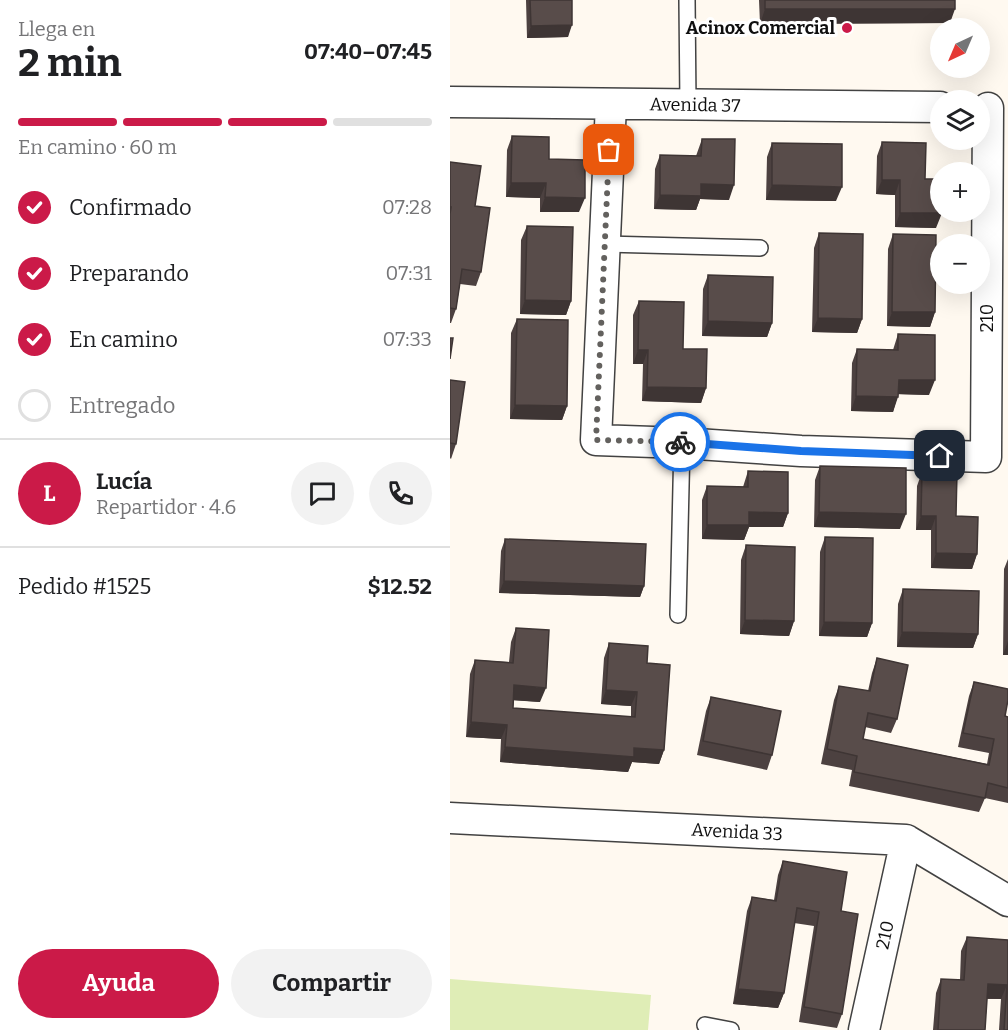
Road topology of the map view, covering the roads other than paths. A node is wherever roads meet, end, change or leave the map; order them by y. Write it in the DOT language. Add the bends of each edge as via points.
graph roads {
  1 [pos="687,0"];
  2 [pos="450,102"];
  3 [pos="611,104"];
  4 [pos="688,104"];
  5 [pos="930,107"];
  6 [pos="992,108"];
  7 [pos="605,244"];
  8 [pos="760,248"];
  9 [pos="682,442"];
  10 [pos="678,615"];
  11 [pos="450,818"];
  12 [pos="906,840"];
  13 [pos="1008,901"];
  14 [pos="705,1025"];
  15 [pos="731,1030"];
  16 [pos="864,1030"];
  1 -- 4 [label="lane"];
  2 -- 3 [label="street, Avenida 37"];
  3 -- 4 [label="street, Avenida 37"];
  3 -- 7 [label="street"];
  4 -- 5 [label="street, Avenida 37"];
  6 -- 9 [label="street, 210" via="986,457 801,451"];
  7 -- 8 [label="lane"];
  7 -- 9 [label="street" via="596,440"];
  9 -- 10 [label="lane"];
  11 -- 12 [label="street, Avenida 33"];
  12 -- 13 [label="street, Avenida 33"];
  12 -- 16 [label="street, 210"];
  14 -- 15 [label="lane"];
}
